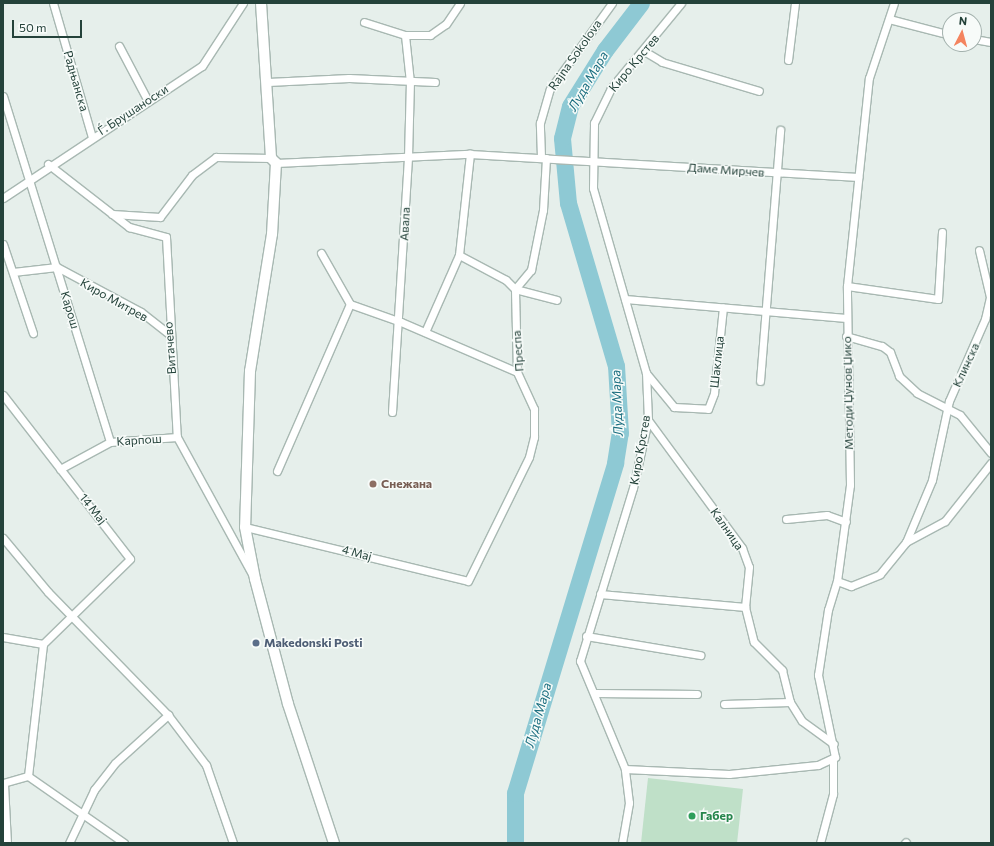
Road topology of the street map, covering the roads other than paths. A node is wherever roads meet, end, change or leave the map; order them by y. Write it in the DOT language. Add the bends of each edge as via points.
graph roads {
  1 [pos="53,3"];
  2 [pos="243,3"];
  3 [pos="261,3"];
  4 [pos="460,3"];
  5 [pos="612,3"];
  6 [pos="681,3"];
  7 [pos="795,3"];
  8 [pos="894,3"];
  9 [pos="889,19"];
  10 [pos="364,22"];
  11 [pos="942,33"];
  12 [pos="405,35"];
  13 [pos="119,46"];
  14 [pos="644,51"];
  15 [pos="788,60"];
  16 [pos="268,82"];
  17 [pos="410,82"];
  18 [pos="435,82"];
  19 [pos="759,91"];
  20 [pos="3,96"];
  21 [pos="148,101"];
  22 [pos="780,130"];
  23 [pos="92,137"];
  24 [pos="470,154"];
  25 [pos="408,157"];
  26 [pos="543,158"];
  27 [pos="273,160"];
  28 [pos="595,161"];
  29 [pos="48,164"];
  30 [pos="776,174"];
  31 [pos="858,177"];
  32 [pos="28,179"];
  33 [pos="3,198"];
  34 [pos="112,214"];
  35 [pos="942,232"];
  36 [pos="3,244"];
  37 [pos="979,250"];
  38 [pos="321,253"];
  39 [pos="459,255"];
  40 [pos="57,267"];
  41 [pos="13,272"];
  42 [pos="847,286"];
  43 [pos="515,289"];
  44 [pos="625,299"];
  45 [pos="557,300"];
  46 [pos="350,304"];
  47 [pos="723,307"];
  48 [pos="764,311"];
  49 [pos="846,318"];
  50 [pos="400,322"];
  51 [pos="425,332"];
  52 [pos="33,333"];
  53 [pos="169,334"];
  54 [pos="846,336"];
  55 [pos="517,372"];
  56 [pos="646,372"];
  57 [pos="760,381"];
  58 [pos="3,395"];
  59 [pos="947,408"];
  60 [pos="392,412"];
  61 [pos="648,420"];
  62 [pos="177,437"];
  63 [pos="110,442"];
  64 [pos="991,453"];
  65 [pos="991,462"];
  66 [pos="60,469"];
  67 [pos="277,471"];
  68 [pos="786,519"];
  69 [pos="846,522"];
  70 [pos="245,527"];
  71 [pos="3,538"];
  72 [pos="906,542"];
  73 [pos="254,579"];
  74 [pos="468,581"];
  75 [pos="837,581"];
  76 [pos="600,594"];
  77 [pos="745,607"];
  78 [pos="73,617"];
  79 [pos="586,636"];
  80 [pos="3,637"];
  81 [pos="43,644"];
  82 [pos="700,655"];
  83 [pos="595,693"];
  84 [pos="697,694"];
  85 [pos="790,702"];
  86 [pos="724,704"];
  87 [pos="168,715"];
  88 [pos="834,744"];
  89 [pos="834,761"];
  90 [pos="625,769"];
  91 [pos="28,776"];
  92 [pos="3,784"];
  93 [pos="81,814"];
  94 [pos="7,843"];
  95 [pos="69,843"];
  96 [pos="124,843"];
  97 [pos="233,843"];
  98 [pos="334,843"];
  99 [pos="622,843"];
  100 [pos="820,843"];
  1 -- 23 [label="street, Радњанска"];
  2 -- 21 [label="street, Ѓ. Брушаноски" via="202,66"];
  3 -- 16 [label="main road"];
  4 -- 12 [label="street" via="446,24 430,35"];
  5 -- 26 [label="street, Rajna Sokolova" via="550,89 540,123"];
  6 -- 14 [label="street, Киро Крстев"];
  7 -- 15 [label="street"];
  8 -- 9 [label="street, Методи Џунов Џико"];
  9 -- 11 [label="street"];
  9 -- 31 [label="street, Методи Џунов Џико" via="869,78"];
  10 -- 12 [label="street"];
  12 -- 17 [label="street, Авала"];
  13 -- 21 [label="street"];
  14 -- 19 [label="street" via="662,62"];
  14 -- 28 [label="street, Киро Крстев" via="610,88 594,123"];
  16 -- 17 [label="street" via="349,78"];
  16 -- 27 [label="main road"];
  17 -- 18 [label="street"];
  17 -- 25 [label="street, Авала"];
  20 -- 32 [label="street, Карош"];
  21 -- 23 [label="street, Ѓ. Брушаноски"];
  22 -- 30 [label="street"];
  23 -- 29 [label="street, Ѓ. Брушаноски"];
  24 -- 25 [label="street, Даме Мирчев"];
  24 -- 26 [label="street, Даме Мирчев"];
  24 -- 39 [label="street"];
  25 -- 27 [label="street, Даме Мирчев"];
  25 -- 50 [label="street, Авала"];
  26 -- 28 [label="street, Даме Мирчев"];
  26 -- 43 [label="street" via="543,210 531,270"];
  27 -- 34 [label="street, Даме Мирчев" via="216,157 192,175 160,217"];
  27 -- 70 [label="main road" via="272,234 250,371"];
  28 -- 30 [label="street, Даме Мирчев"];
  28 -- 44 [label="street, Киро Крстев" via="593,188"];
  29 -- 32 [label="street, Ѓ. Брушаноски"];
  29 -- 34 [label="street, Витачево"];
  30 -- 31 [label="street, Даме Мирчев"];
  30 -- 48 [label="street"];
  31 -- 42 [label="street, Методи Џунов Џико"];
  32 -- 33 [label="street, Ѓ. Брушаноски"];
  32 -- 40 [label="street, Карош"];
  34 -- 53 [label="street, Витачево" via="128,227 166,236"];
  35 -- 42 [label="street" via="938,299"];
  36 -- 41 [label="street"];
  37 -- 59 [label="street, Клинска" via="990,297 975,346"];
  38 -- 46 [label="street"];
  39 -- 43 [label="street" via="506,280"];
  39 -- 51 [label="street"];
  40 -- 41 [label="street"];
  40 -- 53 [label="street, Киро Митрев" via="141,312"];
  40 -- 63 [label="street, Карош"];
  41 -- 52 [label="street"];
  42 -- 49 [label="street, Методи Џунов Џико"];
  43 -- 45 [label="street"];
  43 -- 55 [label="street, Преспа"];
  44 -- 47 [label="street"];
  44 -- 56 [label="street, Киро Крстев"];
  46 -- 50 [label="street"];
  46 -- 67 [label="street"];
  47 -- 48 [label="street"];
  47 -- 56 [label="street, Шаклица" via="714,393 708,409 674,407"];
  48 -- 49 [label="street"];
  48 -- 57 [label="street"];
  49 -- 54 [label="street, Методи Џунов Џико"];
  50 -- 51 [label="street"];
  50 -- 60 [label="street, Авала"];
  51 -- 55 [label="street"];
  53 -- 62 [label="street, Витачево"];
  54 -- 59 [label="street" via="882,346 890,352 899,376 917,393"];
  54 -- 69 [label="street, Методи Џунов Џико" via="850,485"];
  55 -- 74 [label="street, Преспа" via="534,409 529,457"];
  56 -- 61 [label="street, Киро Крстев"];
  58 -- 66 [label="street, 14 Мај"];
  59 -- 64 [label="street" via="972,427"];
  59 -- 72 [label="street, Клинска" via="932,480"];
  61 -- 76 [label="street, Киро Крстев" via="633,488"];
  61 -- 77 [label="street, Калница" via="742,548 749,567"];
  62 -- 63 [label="street, Карпош"];
  62 -- 73 [label="street, Витачево"];
  63 -- 66 [label="street, Карпош"];
  65 -- 72 [label="street" via="945,522"];
  66 -- 78 [label="street, 14 Мај" via="130,559"];
  68 -- 69 [label="street" via="827,515"];
  69 -- 75 [label="street, Методи Џунов Џико"];
  70 -- 73 [label="main road"];
  70 -- 74 [label="street, 4 Мај"];
  71 -- 78 [label="street"];
  72 -- 75 [label="street" via="880,574 865,583 851,586"];
  73 -- 98 [label="main road" via="288,704"];
  75 -- 88 [label="street, Методи Џунов Џико" via="828,610 818,675"];
  76 -- 77 [label="street"];
  76 -- 79 [label="street, Киро Крстев"];
  77 -- 85 [label="street, Калница" via="754,642 782,670"];
  78 -- 81 [label="street"];
  78 -- 87 [label="street"];
  79 -- 82 [label="street"];
  79 -- 83 [label="street, Киро Крстев" via="580,661"];
  80 -- 81 [label="street"];
  81 -- 91 [label="street"];
  83 -- 84 [label="street"];
  83 -- 90 [label="street, Киро Крстев"];
  85 -- 86 [label="street"];
  85 -- 88 [label="street, Калница" via="802,721"];
  87 -- 93 [label="street" via="115,763 94,790"];
  87 -- 97 [label="street" via="206,765"];
  88 -- 89 [label="street, Методи Џунов Џико"];
  89 -- 90 [label="street" via="729,774"];
  89 -- 100 [label="street, Методи Џунов Џико" via="833,794"];
  90 -- 99 [label="street, Киро Крстев" via="629,803"];
  91 -- 92 [label="street"];
  91 -- 93 [label="street"];
  92 -- 94 [label="street"];
  93 -- 95 [label="street"];
  93 -- 96 [label="street"];
}
